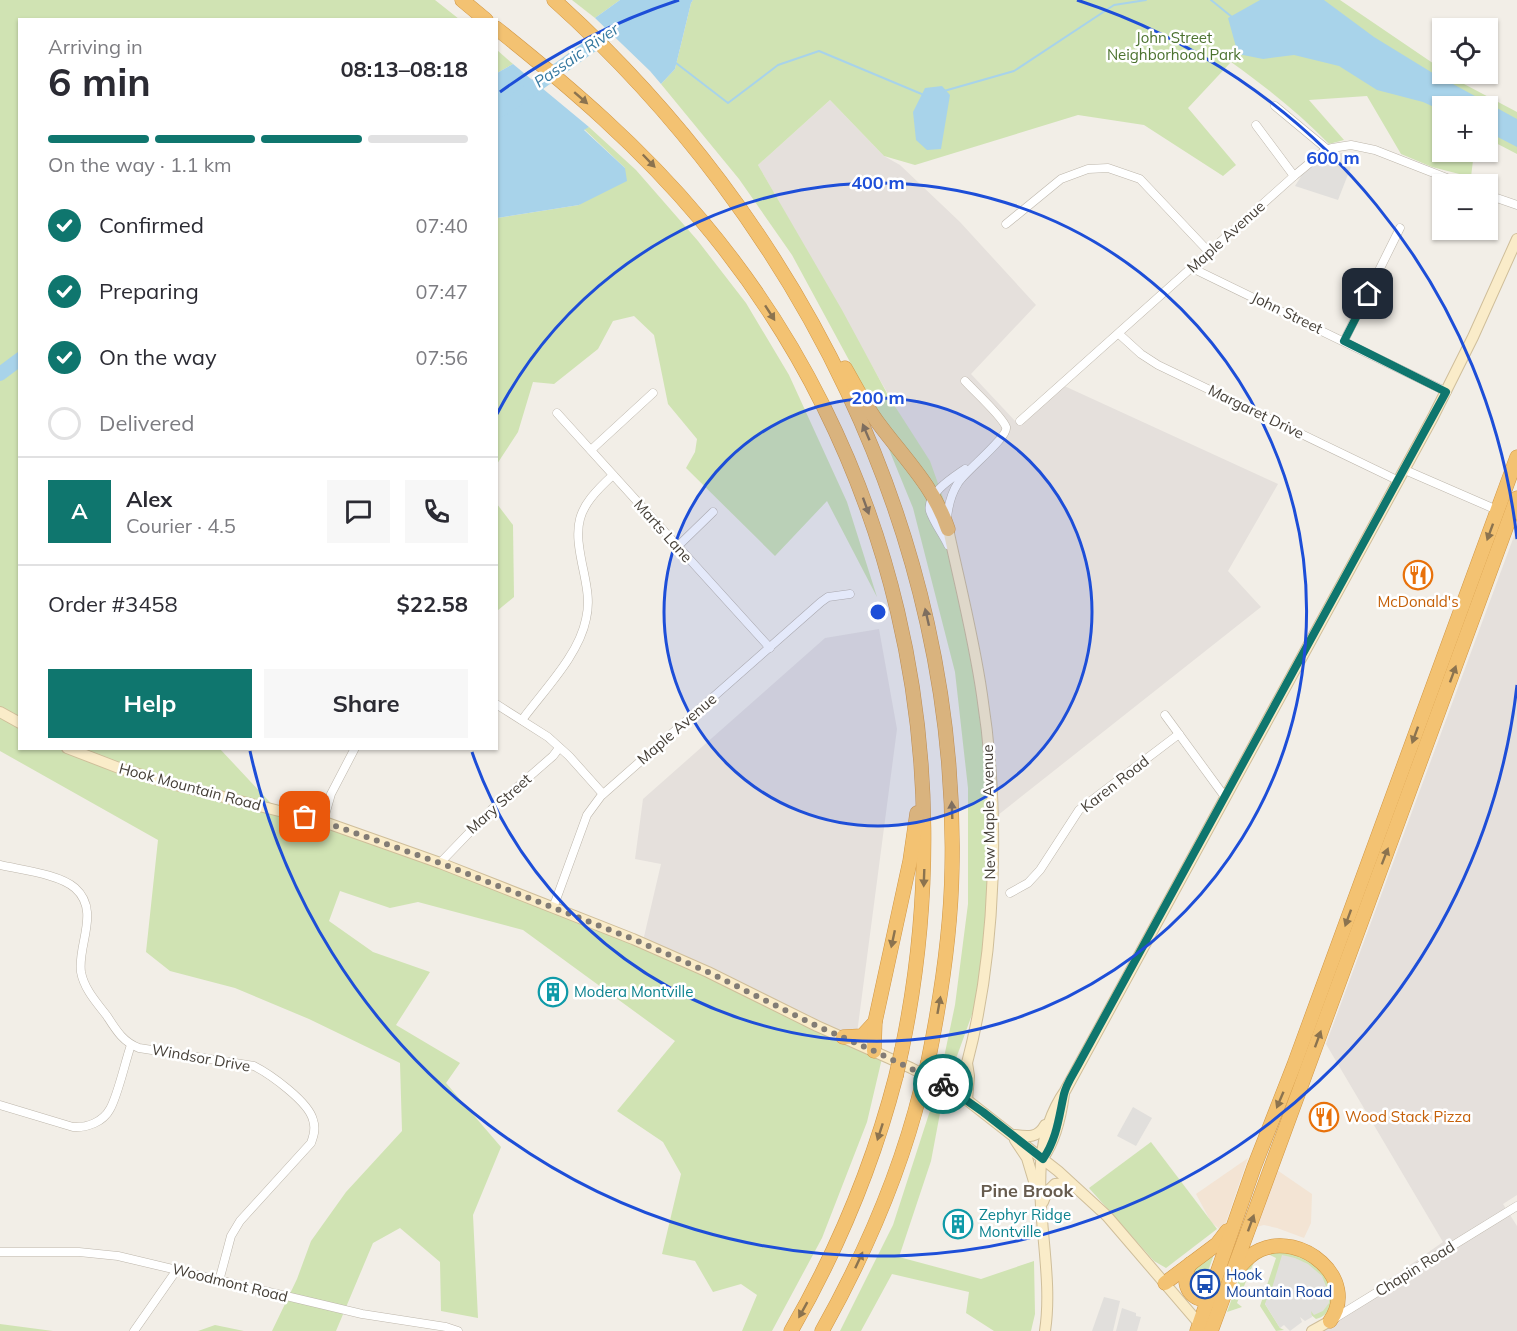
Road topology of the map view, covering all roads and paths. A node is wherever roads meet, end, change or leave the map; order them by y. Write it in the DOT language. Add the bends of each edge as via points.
graph roads {
  1 [pos="462,0"];
  2 [pos="554,0"];
  3 [pos="484,18"];
  4 [pos="498,30"];
  5 [pos="1275,106"];
  6 [pos="1256,125"];
  7 [pos="1328,150"];
  8 [pos="1436,174"];
  9 [pos="1294,176"];
  10 [pos="1498,198"];
  11 [pos="1517,205"];
  12 [pos="1006,224"];
  13 [pos="1400,228"];
  14 [pos="1517,239"];
  15 [pos="1209,252"];
  16 [pos="1192,268"];
  17 [pos="780,269"];
  18 [pos="1119,334"];
  19 [pos="1344,341"];
  20 [pos="965,381"];
  21 [pos="1446,392"];
  22 [pos="653,393"];
  23 [pos="557,413"];
  24 [pos="1020,421"];
  25 [pos="591,450"];
  26 [pos="1517,457"];
  27 [pos="976,462"];
  28 [pos="1405,470"];
  29 [pos="613,475"];
  30 [pos="1399,481"];
  31 [pos="933,495"];
  32 [pos="1517,498"];
  33 [pos="1497,510"];
  34 [pos="713,512"];
  35 [pos="948,529"];
  36 [pos="678,546"];
  37 [pos="955,563"];
  38 [pos="850,594"];
  39 [pos="770,648"];
  40 [pos="498,705"];
  41 [pos="0,712"];
  42 [pos="1165,715"];
  43 [pos="522,720"];
  44 [pos="18,722"];
  45 [pos="1179,734"];
  46 [pos="920,736"];
  47 [pos="560,748"];
  48 [pos="72,750"];
  49 [pos="354,750"];
  50 [pos="603,794"];
  51 [pos="1226,797"];
  52 [pos="323,822"];
  53 [pos="440,863"];
  54 [pos="0,866"];
  55 [pos="1010,893"];
  56 [pos="554,908"];
  57 [pos="874,1022"];
  58 [pos="843,1037"];
  59 [pos="130,1045"];
  60 [pos="874,1051"];
  61 [pos="967,1063"];
  62 [pos="950,1088"];
  63 [pos="1065,1092"];
  64 [pos="967,1100"];
  65 [pos="0,1105"];
  66 [pos="1052,1112"];
  67 [pos="1012,1135"];
  68 [pos="1043,1159"];
  69 [pos="1070,1183"];
  70 [pos="1041,1208"];
  71 [pos="1516,1209"];
  72 [pos="1237,1214"];
  73 [pos="0,1252"];
  74 [pos="1190,1264"];
  75 [pos="176,1270"];
  76 [pos="1231,1277"];
  77 [pos="219,1281"];
  78 [pos="1165,1283"];
  79 [pos="1223,1299"];
  80 [pos="1207,1301"];
  81 [pos="1330,1321"];
  82 [pos="1203,1329"];
  83 [pos="134,1331"];
  84 [pos="458,1331"];
  85 [pos="791,1331"];
  86 [pos="822,1331"];
  87 [pos="1044,1331"];
  88 [pos="1312,1331"];
  1 -- 3 [label="highway"];
  2 -- 17 [label="highway" via="649,95 722,183"];
  4 -- 46 [label="highway, one-way" via="607,121 680,195 737,265 782,332 821,403 861,493 889,578 908,657"];
  5 -- 7 [label="street"];
  6 -- 9 [label="street"];
  7 -- 8 [label="street, Maple Avenue" via="1366,147"];
  7 -- 9 [label="street, Maple Avenue"];
  9 -- 15 [label="street, Maple Avenue"];
  10 -- 11 [label="street"];
  12 -- 15 [label="street" via="1070,174 1088,168 1108,168 1140,179"];
  13 -- 19 [label="street"];
  14 -- 21 [label="street"];
  15 -- 16 [label="street, Maple Avenue"];
  16 -- 18 [label="street, Maple Avenue"];
  16 -- 19 [label="street, John Street"];
  17 -- 31 [label="highway" via="873,416"];
  86 -- 17 [label="highway, one-way, bridge" via="881,1209 901,1158 928,1062 946,952 952,862 949,760 934,651 915,570 880,466 847,390"];
  18 -- 24 [label="street, Maple Avenue"];
  18 -- 30 [label="street, Margaret Drive" via="1158,365"];
  19 -- 21 [label="street, John Street"];
  20 -- 27 [label="street" via="1006,428 1004,436"];
  21 -- 28 [label="street"];
  22 -- 25 [label="street"];
  23 -- 25 [label="street, Marts Lane"];
  25 -- 29 [label="street, Marts Lane"];
  26 -- 33 [label="highway"];
  27 -- 31 [label="street"];
  27 -- 35 [label="street" via="953,492"];
  28 -- 30 [label="street"];
  28 -- 33 [label="street"];
  29 -- 36 [label="street, Marts Lane"];
  29 -- 43 [label="street" via="596,491 578,520 577,540 588,602 583,631"];
  30 -- 51 [label="street"];
  31 -- 35 [label="highway"];
  31 -- 37 [label="street, New Maple Avenue" via="931,514"];
  76 -- 32 [label="highway, one-way"];
  33 -- 72 [label="highway, one-way"];
  34 -- 36 [label="street"];
  35 -- 37 [label="street, New Maple Avenue"];
  36 -- 39 [label="street, Marts Lane"];
  37 -- 61 [label="street, New Maple Avenue" via="982,695 991,773 991,900 986,964"];
  38 -- 39 [label="street, Maple Avenue" via="828,597"];
  39 -- 50 [label="street, Maple Avenue"];
  40 -- 43 [label="street"];
  41 -- 44 [label="street"];
  42 -- 45 [label="street"];
  43 -- 47 [label="street"];
  45 -- 51 [label="street"];
  45 -- 55 [label="street, Karen Road" via="1079,810 1040,870 1028,883"];
  46 -- 57 [label="highway, one-way" via="913,844"];
  46 -- 85 [label="highway, one-way, bridge" via="925,816 923,896 917,965 902,1049 875,1149 856,1199"];
  47 -- 50 [label="street"];
  47 -- 53 [label="street, Mary Street"];
  48 -- 52 [label="street, Hook Mountain Road" via="168,783"];
  49 -- 52 [label="street"];
  50 -- 56 [label="street, Maple Avenue" via="587,815"];
  51 -- 63 [label="street"];
  52 -- 53 [label="street, Hook Mountain Road"];
  53 -- 56 [label="street, Hook Mountain Road"];
  54 -- 59 [label="street, Windsor Drive" via="64,882 80,893 87,913 81,962 84,982"];
  56 -- 58 [label="street, Hook Mountain Road" via="708,972"];
  57 -- 58 [label="highway" via="862,1036"];
  57 -- 60 [label="highway"];
  58 -- 60 [label="street, Hook Mountain Road"];
  59 -- 65 [label="street" via="110,1109 96,1122 73,1127"];
  59 -- 77 [label="street, Windsor Drive" via="254,1066 291,1092 314,1120 311,1143 231,1236"];
  60 -- 62 [label="street, Hook Mountain Road"];
  61 -- 62 [label="street, New Maple Avenue"];
  61 -- 64 [label="street, New Maple Avenue"];
  62 -- 64 [label="street, Hook Mountain Road"];
  63 -- 66 [label="street"];
  63 -- 68 [label="street" via="1051,1148"];
  64 -- 67 [label="street, Hook Mountain Road"];
  66 -- 67 [label="street" via="1044,1129 1036,1135"];
  66 -- 68 [label="street" via="1042,1143"];
  67 -- 68 [label="street, Hook Mountain Road"];
  67 -- 70 [label="street" via="1027,1158"];
  68 -- 69 [label="street, Hook Mountain Road"];
  68 -- 70 [label="street"];
  69 -- 70 [label="street" via="1050,1187"];
  69 -- 78 [label="street, Hook Mountain Road" via="1107,1216"];
  70 -- 87 [label="street" via="1048,1295"];
  71 -- 81 [label="street, Chapin Road"];
  72 -- 74 [label="highway" via="1217,1244"];
  72 -- 80 [label="highway"];
  73 -- 75 [label="street, Woodmont Road" via="104,1254"];
  74 -- 78 [label="highway"];
  74 -- 80 [label="highway" via="1186,1288"];
  75 -- 77 [label="street, Woodmont Road"];
  75 -- 83 [label="street"];
  76 -- 79 [label="highway"];
  76 -- 81 [label="highway" via="1263,1248 1287,1246 1306,1252 1335,1278 1338,1302"];
  77 -- 84 [label="street, Woodmont Road" via="362,1314"];
  78 -- 82 [label="street, Hook Mountain Road"];
  79 -- 80 [label="highway"];
  79 -- 82 [label="highway"];
  80 -- 82 [label="highway"];
  81 -- 88 [label="street, Chapin Road"];
}
